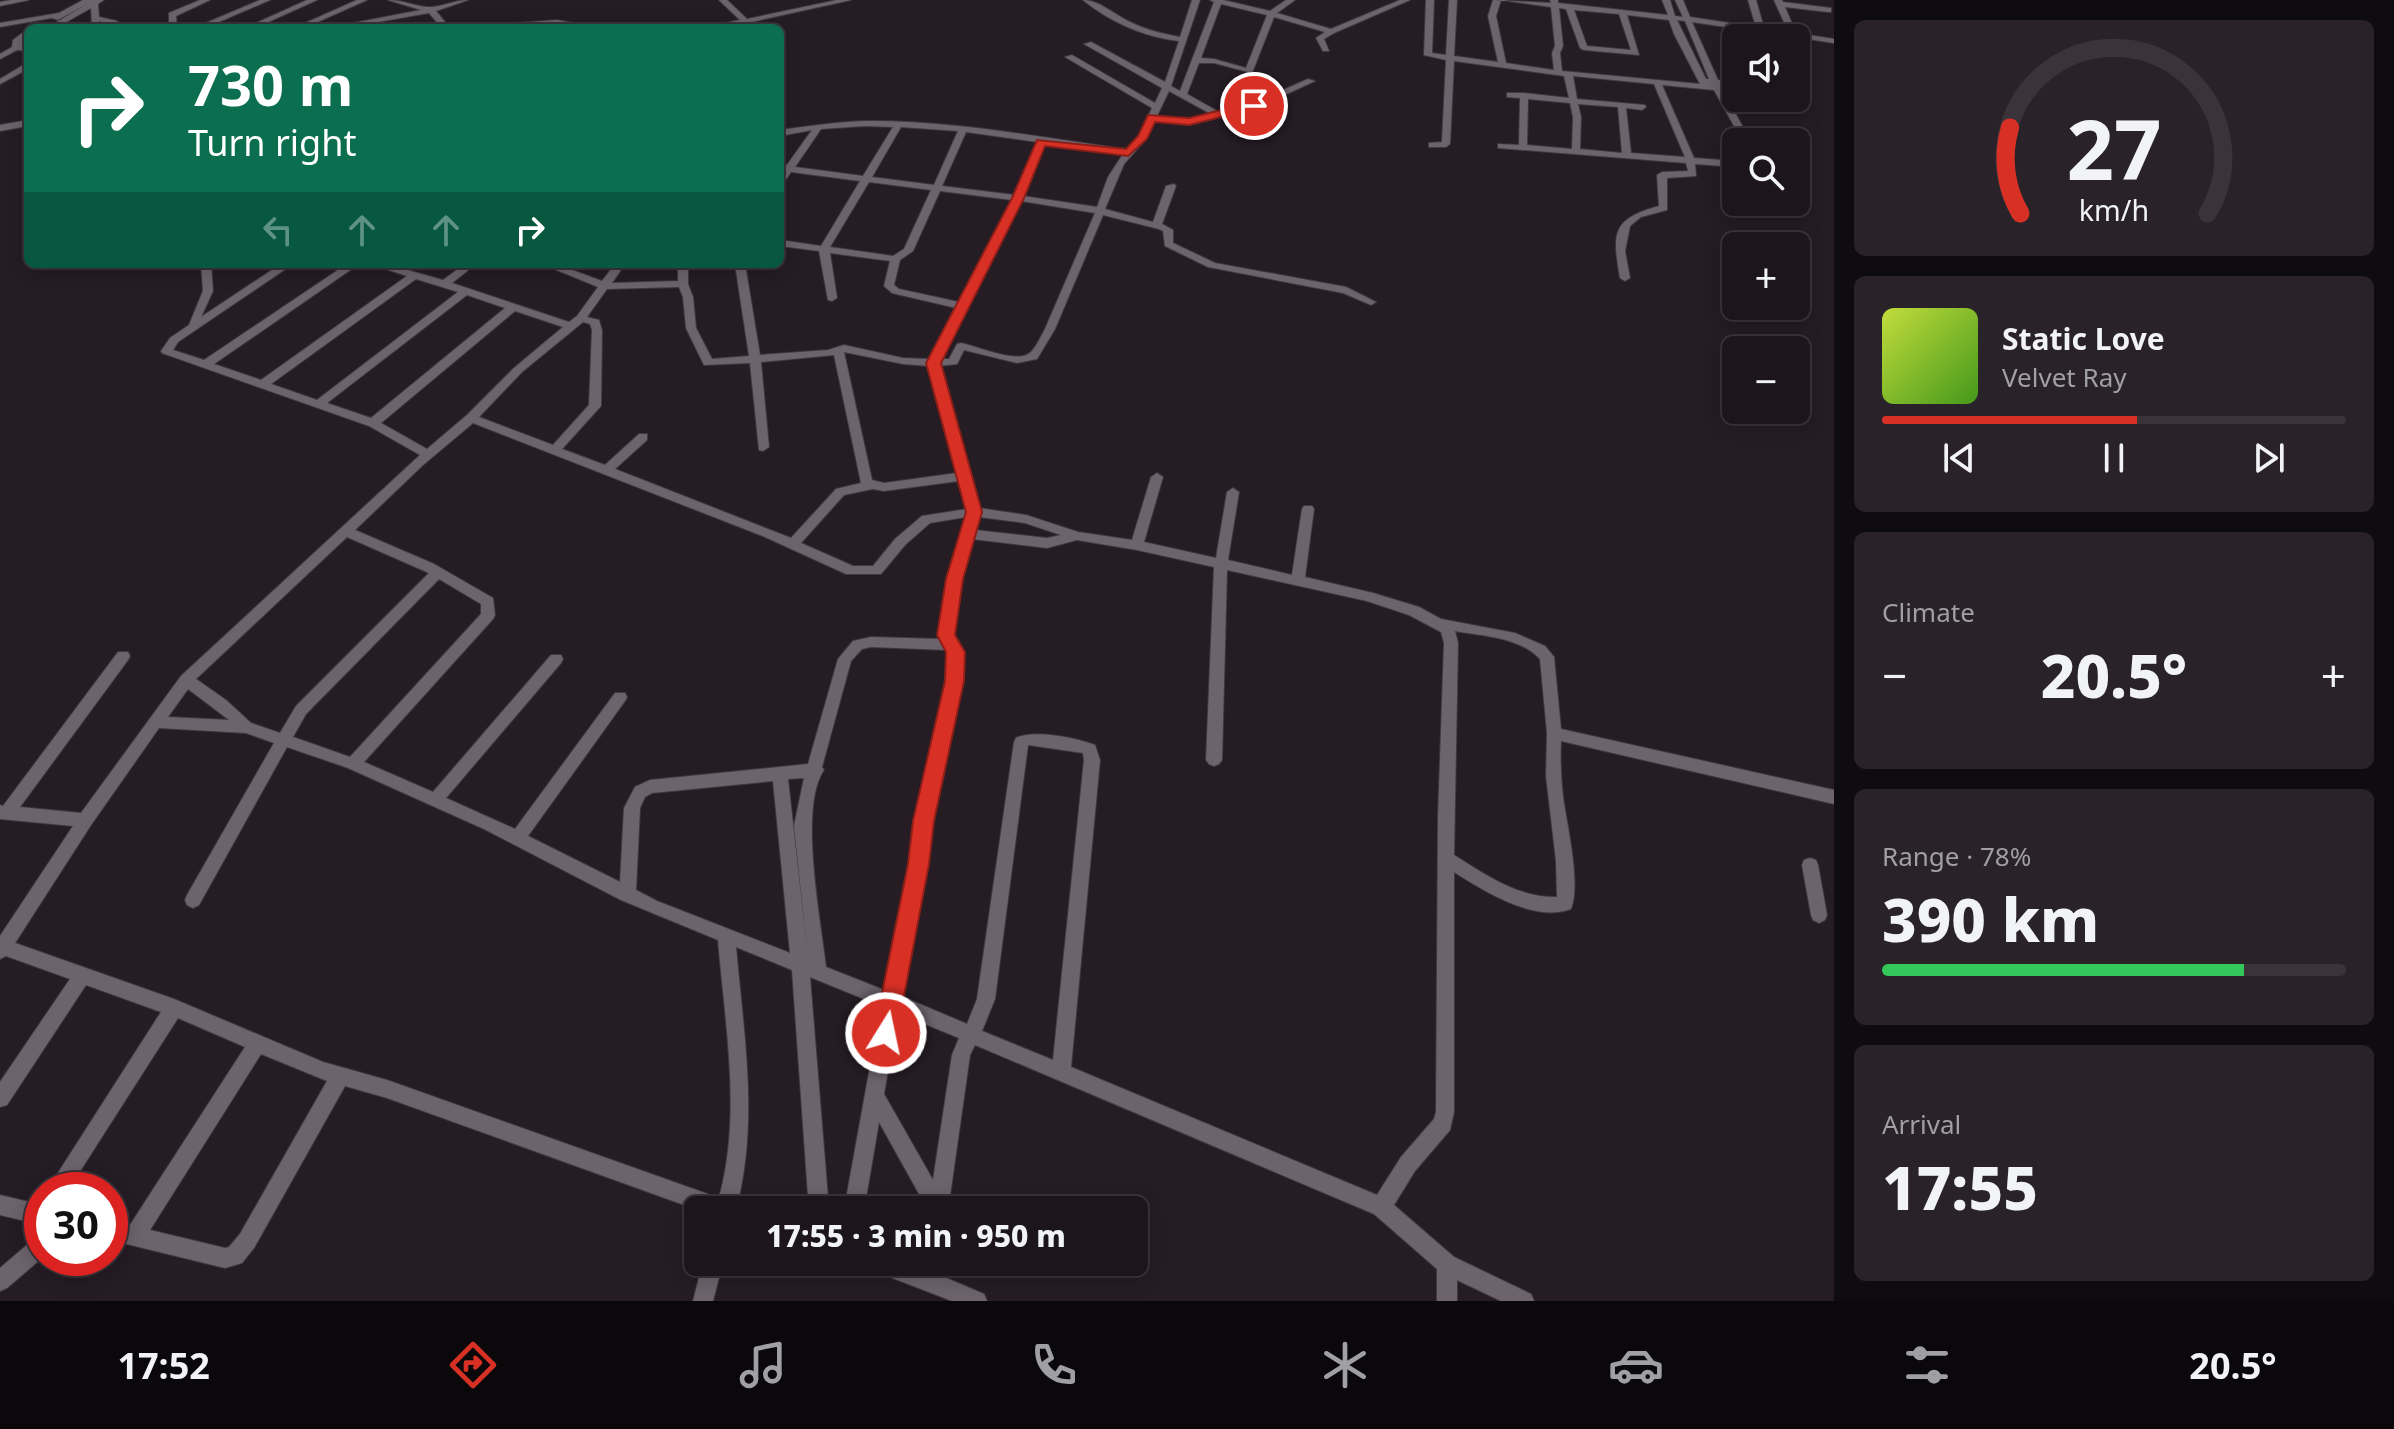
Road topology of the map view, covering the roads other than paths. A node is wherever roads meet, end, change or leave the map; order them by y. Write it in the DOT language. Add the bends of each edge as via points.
graph roads {
  1 [pos="6,0"];
  2 [pos="25,0"];
  3 [pos="206,0"];
  4 [pos="266,0"];
  5 [pos="313,0"];
  6 [pos="363,0"];
  7 [pos="392,0"];
  8 [pos="464,0"];
  9 [pos="723,0"];
  10 [pos="847,0"];
  11 [pos="1087,0"];
  12 [pos="1196,0"];
  13 [pos="1217,0"];
  14 [pos="1291,0"];
  15 [pos="1406,0"];
  16 [pos="1430,0"];
  17 [pos="1453,0"];
  18 [pos="1497,0"];
  19 [pos="1507,0"];
  20 [pos="1601,0"];
  21 [pos="1666,0"];
  22 [pos="1679,0"];
  23 [pos="1752,0"];
  24 [pos="1824,0"];
  25 [pos="94,1"];
  26 [pos="0,2"];
  27 [pos="1554,2"];
  28 [pos="1779,2"];
  29 [pos="1569,6"];
  30 [pos="431,10"];
  31 [pos="1605,10"];
  32 [pos="1828,10"];
  33 [pos="1622,12"];
  34 [pos="64,14"];
  35 [pos="1271,14"];
  36 [pos="1672,17"];
  37 [pos="95,18"];
  38 [pos="1687,19"];
  39 [pos="745,21"];
  40 [pos="1834,22"];
  41 [pos="45,24"];
  42 [pos="57,24"];
  43 [pos="96,24"];
  44 [pos="115,24"];
  45 [pos="173,24"];
  46 [pos="208,24"];
  47 [pos="258,24"];
  48 [pos="307,24"];
  49 [pos="353,24"];
  50 [pos="443,24"];
  51 [pos="531,24"];
  52 [pos="570,24"];
  53 [pos="732,24"];
  54 [pos="1724,24"];
  55 [pos="1759,24"];
  56 [pos="1788,24"];
  57 [pos="0,25"];
  58 [pos="1331,31"];
  59 [pos="24,36"];
  60 [pos="1810,37"];
  61 [pos="1181,39"];
  62 [pos="1834,41"];
  63 [pos="24,43"];
  64 [pos="1088,44"];
  65 [pos="1559,46"];
  66 [pos="16,48"];
  67 [pos="1584,48"];
  68 [pos="24,49"];
  69 [pos="1326,49"];
  70 [pos="0,57"];
  71 [pos="1069,57"];
  72 [pos="1452,58"];
  73 [pos="1196,60"];
  74 [pos="1502,63"];
  75 [pos="24,68"];
  76 [pos="1561,71"];
  77 [pos="1311,81"];
  78 [pos="0,82"];
  79 [pos="1657,83"];
  80 [pos="1705,84"];
  81 [pos="1716,85"];
  82 [pos="1722,85"];
  83 [pos="1165,87"];
  84 [pos="1510,95"];
  85 [pos="1524,95"];
  86 [pos="1182,96"];
  87 [pos="1574,101"];
  88 [pos="1622,105"];
  89 [pos="1254,106"];
  90 [pos="1642,107"];
  91 [pos="1154,112"];
  92 [pos="1215,113"];
  93 [pos="24,114"];
  94 [pos="1277,117"];
  95 [pos="0,118"];
  96 [pos="24,124"];
  97 [pos="898,125"];
  98 [pos="819,126"];
  99 [pos="0,128"];
  100 [pos="1739,128"];
  101 [pos="784,132"];
  102 [pos="962,132"];
  103 [pos="1041,142"];
  104 [pos="1432,145"];
  105 [pos="1501,146"];
  106 [pos="1523,147"];
  107 [pos="1576,151"];
  108 [pos="1128,152"];
  109 [pos="1627,154"];
  110 [pos="1690,159"];
  111 [pos="1722,162"];
  112 [pos="788,169"];
  113 [pos="784,176"];
  114 [pos="864,179"];
  115 [pos="1171,186"];
  116 [pos="936,188"];
  117 [pos="1018,198"];
  118 [pos="1101,211"];
  119 [pos="1157,225"];
  120 [pos="784,244"];
  121 [pos="824,249"];
  122 [pos="895,259"];
  123 [pos="206,268"];
  124 [pos="282,268"];
  125 [pos="348,268"];
  126 [pos="390,268"];
  127 [pos="466,268"];
  128 [pos="558,268"];
  129 [pos="617,268"];
  130 [pos="683,268"];
  131 [pos="741,268"];
  132 [pos="415,275"];
  133 [pos="1625,278"];
  134 [pos="445,284"];
  135 [pos="683,284"];
  136 [pos="605,286"];
  137 [pos="466,291"];
  138 [pos="832,298"];
  139 [pos="1371,302"];
  140 [pos="962,306"];
  141 [pos="513,307"];
  142 [pos="581,318"];
  143 [pos="569,326"];
  144 [pos="191,329"];
  145 [pos="838,351"];
  146 [pos="755,360"];
  147 [pos="933,363"];
  148 [pos="206,364"];
  149 [pos="263,384"];
  150 [pos="319,404"];
  151 [pos="471,418"];
  152 [pos="373,423"];
  153 [pos="643,437"];
  154 [pos="763,447"];
  155 [pos="555,450"];
  156 [pos="427,454"];
  157 [pos="607,470"];
  158 [pos="963,476"];
  159 [pos="1157,477"];
  160 [pos="871,485"];
  161 [pos="1233,492"];
  162 [pos="1308,509"];
  163 [pos="974,512"];
  164 [pos="346,531"];
  165 [pos="968,534"];
  166 [pos="1077,536"];
  167 [pos="793,544"];
  168 [pos="1137,545"];
  169 [pos="1221,564"];
  170 [pos="438,572"];
  171 [pos="1298,582"];
  172 [pos="1443,624"];
  173 [pos="952,645"];
  174 [pos="123,656"];
  175 [pos="556,659"];
  176 [pos="186,680"];
  177 [pos="620,697"];
  178 [pos="154,722"];
  179 [pos="246,727"];
  180 [pos="1554,733"];
  181 [pos="286,739"];
  182 [pos="1214,760"];
  183 [pos="353,764"];
  184 [pos="816,770"];
  185 [pos="780,774"];
  186 [pos="1834,797"];
  187 [pos="435,800"];
  188 [pos="4,812"];
  189 [pos="85,820"];
  190 [pos="517,838"];
  191 [pos="1447,859"];
  192 [pos="1810,865"];
  193 [pos="627,895"];
  194 [pos="193,900"];
  195 [pos="1823,909"];
  196 [pos="726,936"];
  197 [pos="1,948"];
  198 [pos="800,965"];
  199 [pos="818,972"];
  200 [pos="83,975"];
  201 [pos="891,1001"];
  202 [pos="174,1008"];
  203 [pos="968,1032"];
  204 [pos="258,1043"];
  205 [pos="1061,1071"];
  206 [pos="340,1077"];
  207 [pos="874,1095"];
  208 [pos="0,1098"];
  209 [pos="69,1172"];
  210 [pos="686,1196"];
  211 [pos="730,1196"];
  212 [pos="818,1196"];
  213 [pos="856,1196"];
  214 [pos="931,1196"];
  215 [pos="940,1196"];
  216 [pos="0,1205"];
  217 [pos="1381,1207"];
  218 [pos="24,1210"];
  219 [pos="128,1234"];
  220 [pos="135,1235"];
  221 [pos="24,1260"];
  222 [pos="1447,1264"];
  223 [pos="709,1276"];
  224 [pos="936,1276"];
  225 [pos="0,1281"];
  226 [pos="703,1301"];
  227 [pos="977,1301"];
  228 [pos="1447,1301"];
  229 [pos="1524,1301"];
  1 -- 26 [label="street"];
  2 -- 26 [label="street"];
  3 -- 45 [label="street" via="172,15"];
  4 -- 46 [label="street"];
  5 -- 47 [label="street"];
  6 -- 48 [label="street"];
  7 -- 30 [label="street"];
  8 -- 30 [label="street"];
  9 -- 39 [label="street"];
  10 -- 39 [label="street"];
  11 -- 61 [label="street" via="1152,35"];
  12 -- 61 [label="street"];
  13 -- 35 [label="street"];
  13 -- 73 [label="street"];
  14 -- 35 [label="street"];
  15 -- 58 [label="street"];
  16 -- 72 [label="street" via="1428,55"];
  17 -- 72 [label="street"];
  18 -- 74 [label="street" via="1492,16"];
  19 -- 27 [label="street"];
  20 -- 31 [label="street"];
  21 -- 36 [label="street"];
  22 -- 38 [label="street"];
  23 -- 55 [label="street"];
  24 -- 32 [label="street"];
  25 -- 34 [label="street"];
  25 -- 37 [label="street"];
  25 -- 42 [label="street"];
  27 -- 29 [label="street"];
  27 -- 65 [label="street"];
  28 -- 32 [label="street"];
  28 -- 56 [label="street"];
  29 -- 31 [label="street"];
  29 -- 67 [label="street"];
  30 -- 49 [label="street"];
  30 -- 50 [label="street"];
  31 -- 33 [label="street"];
  32 -- 40 [label="street"];
  33 -- 36 [label="street"];
  33 -- 67 [label="street" via="1636,53"];
  34 -- 41 [label="street"];
  34 -- 57 [label="street"];
  35 -- 58 [label="street"];
  35 -- 73 [label="street" via="1249,71"];
  36 -- 38 [label="street"];
  36 -- 80 [label="street"];
  37 -- 43 [label="street"];
  37 -- 44 [label="street"];
  38 -- 54 [label="street"];
  38 -- 81 [label="street"];
  39 -- 53 [label="street"];
  51 -- 52 [label="street"];
  58 -- 69 [label="street" via="1320,38"];
  59 -- 66 [label="street"];
  60 -- 62 [label="street"];
  61 -- 83 [label="street"];
  63 -- 66 [label="street"];
  64 -- 83 [label="street"];
  65 -- 67 [label="street"];
  65 -- 76 [label="street"];
  66 -- 68 [label="street"];
  66 -- 70 [label="street"];
  71 -- 91 [label="street"];
  72 -- 74 [label="street"];
  72 -- 104 [label="street" via="1446,144"];
  73 -- 86 [label="street"];
  74 -- 76 [label="street"];
  75 -- 78 [label="street"];
  76 -- 79 [label="street"];
  76 -- 80 [label="street"];
  76 -- 87 [label="street"];
  77 -- 89 [label="street"];
  79 -- 80 [label="street"];
  79 -- 110 [label="street"];
  80 -- 81 [label="street"];
  81 -- 82 [label="street"];
  81 -- 100 [label="street"];
  83 -- 86 [label="street"];
  83 -- 91 [label="street"];
  84 -- 85 [label="street"];
  85 -- 87 [label="street"];
  85 -- 106 [label="street"];
  86 -- 92 [label="street"];
  87 -- 88 [label="street"];
  87 -- 107 [label="street"];
  88 -- 90 [label="street"];
  88 -- 109 [label="street"];
  89 -- 92 [label="street"];
  89 -- 94 [label="street"];
  91 -- 92 [label="street" via="1189,122"];
  91 -- 108 [label="street" via="1143,137"];
  93 -- 95 [label="street"];
  96 -- 99 [label="street"];
  97 -- 98 [label="street"];
  97 -- 102 [label="street"];
  97 -- 114 [label="street"];
  98 -- 101 [label="street"];
  98 -- 112 [label="street"];
  102 -- 103 [label="street"];
  102 -- 116 [label="street"];
  103 -- 108 [label="street"];
  103 -- 117 [label="street"];
  105 -- 106 [label="street"];
  106 -- 107 [label="street"];
  107 -- 109 [label="street"];
  108 -- 118 [label="street"];
  109 -- 110 [label="street"];
  110 -- 111 [label="street"];
  110 -- 133 [label="street" via="1693,174 1661,177 1664,208 1625,225 1620,251"];
  112 -- 113 [label="street"];
  112 -- 114 [label="street"];
  114 -- 116 [label="street"];
  114 -- 121 [label="street"];
  115 -- 119 [label="street"];
  116 -- 117 [label="street"];
  116 -- 122 [label="street" via="908,251"];
  117 -- 118 [label="street"];
  117 -- 140 [label="street"];
  118 -- 119 [label="street"];
  118 -- 147 [label="street" via="1057,318 1033,357 1010,358 961,346 953,362"];
  119 -- 139 [label="street" via="1168,230 1168,244 1203,262 1346,290"];
  120 -- 121 [label="street"];
  121 -- 122 [label="street"];
  121 -- 138 [label="street"];
  122 -- 140 [label="street" via="889,286 896,291"];
  123 -- 144 [label="street" via="208,291"];
  124 -- 144 [label="street"];
  125 -- 148 [label="street"];
  126 -- 132 [label="street"];
  127 -- 134 [label="street"];
  128 -- 136 [label="street"];
  129 -- 136 [label="street"];
  130 -- 135 [label="street"];
  131 -- 146 [label="street"];
  132 -- 134 [label="street"];
  132 -- 149 [label="street"];
  134 -- 137 [label="street"];
  135 -- 136 [label="street"];
  135 -- 146 [label="street" via="691,328 708,363"];
  136 -- 142 [label="street"];
  137 -- 141 [label="street"];
  137 -- 150 [label="street"];
  140 -- 147 [label="street"];
  141 -- 143 [label="street"];
  141 -- 152 [label="street"];
  142 -- 143 [label="street"];
  142 -- 155 [label="street" via="595,322 597,330 596,401"];
  143 -- 151 [label="street"];
  144 -- 148 [label="street" via="166,351"];
  145 -- 146 [label="street"];
  145 -- 147 [label="street"];
  145 -- 160 [label="street" via="865,480"];
  146 -- 154 [label="street"];
  147 -- 158 [label="street"];
  148 -- 149 [label="street"];
  149 -- 150 [label="street"];
  150 -- 152 [label="street"];
  151 -- 155 [label="street"];
  151 -- 156 [label="street"];
  152 -- 156 [label="street"];
  153 -- 157 [label="street"];
  155 -- 157 [label="street"];
  156 -- 164 [label="street"];
  157 -- 167 [label="street"];
  158 -- 160 [label="street"];
  158 -- 163 [label="street"];
  159 -- 168 [label="street"];
  160 -- 167 [label="street" via="840,492"];
  161 -- 169 [label="street"];
  162 -- 171 [label="street"];
  163 -- 165 [label="street"];
  163 -- 166 [label="street" via="1026,519"];
  163 -- 167 [label="street" via="926,519 876,571 851,571"];
  164 -- 170 [label="street"];
  164 -- 176 [label="street"];
  165 -- 166 [label="street" via="1047,543"];
  165 -- 173 [label="street" via="954,579 946,635"];
  166 -- 168 [label="street"];
  168 -- 169 [label="street"];
  169 -- 171 [label="street"];
  169 -- 182 [label="street"];
  170 -- 181 [label="street" via="313,695"];
  170 -- 183 [label="street" via="488,602 488,615"];
  171 -- 172 [label="street" via="1368,596"];
  172 -- 180 [label="street" via="1526,641 1543,650"];
  172 -- 191 [label="street" via="1451,643"];
  173 -- 184 [label="street" via="871,642 851,650"];
  173 -- 201 [label="street" via="954,681"];
  174 -- 188 [label="street"];
  175 -- 187 [label="street"];
  176 -- 178 [label="street"];
  176 -- 179 [label="street"];
  177 -- 190 [label="street"];
  178 -- 179 [label="street"];
  178 -- 189 [label="street"];
  179 -- 181 [label="street"];
  180 -- 186 [label="street"];
  180 -- 191 [label="street" via="1550,762 1565,904 1509,897"];
  181 -- 183 [label="street"];
  181 -- 194 [label="street"];
  183 -- 187 [label="street"];
  184 -- 185 [label="street"];
  184 -- 199 [label="street" via="802,826"];
  185 -- 193 [label="street" via="640,792 632,808"];
  185 -- 198 [label="street"];
  187 -- 190 [label="street"];
  188 -- 189 [label="street"];
  189 -- 197 [label="street"];
  190 -- 193 [label="street"];
  191 -- 217 [label="street" via="1443,1123"];
  192 -- 195 [label="street"];
  193 -- 196 [label="street"];
  196 -- 198 [label="street"];
  196 -- 211 [label="street" via="740,1125"];
  197 -- 200 [label="street"];
  198 -- 199 [label="street"];
  198 -- 212 [label="street"];
  199 -- 201 [label="street"];
  200 -- 202 [label="street"];
  200 -- 208 [label="street"];
  201 -- 203 [label="street"];
  201 -- 207 [label="street"];
  202 -- 204 [label="street"];
  202 -- 209 [label="street"];
  203 -- 205 [label="street"];
  203 -- 205 [label="street" via="984,1009 1021,742 1033,739 1090,749"];
  203 -- 215 [label="street"];
  204 -- 206 [label="street"];
  204 -- 220 [label="street"];
  205 -- 217 [label="street"];
  206 -- 210 [label="street"];
  206 -- 220 [label="street" via="235,1256 225,1258"];
  207 -- 213 [label="street"];
  207 -- 214 [label="street"];
  216 -- 218 [label="street"];
  217 -- 222 [label="street"];
  219 -- 220 [label="street"];
  221 -- 225 [label="street"];
  222 -- 228 [label="street"];
  222 -- 229 [label="street"];
  223 -- 226 [label="street"];
  224 -- 227 [label="street"];
}
